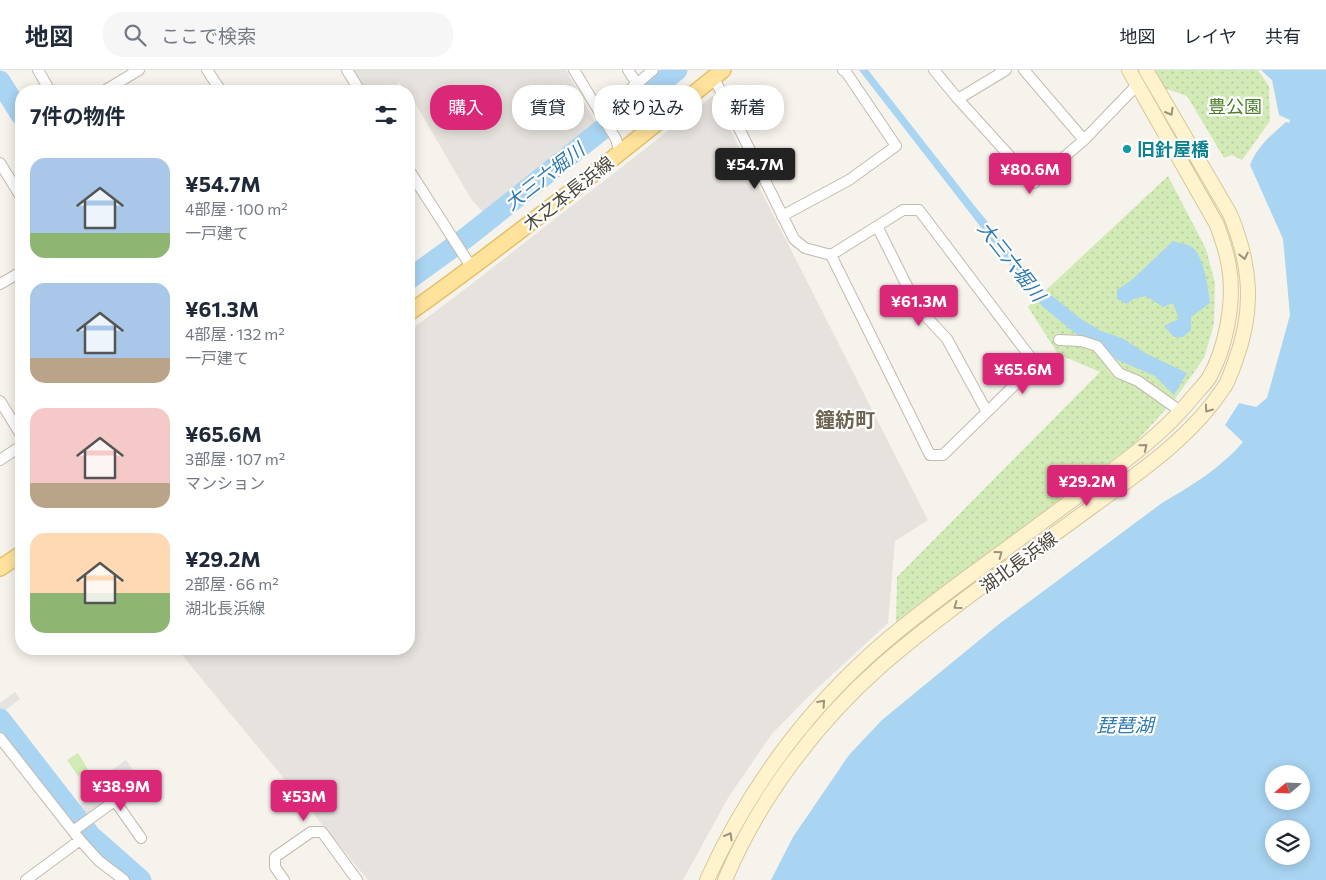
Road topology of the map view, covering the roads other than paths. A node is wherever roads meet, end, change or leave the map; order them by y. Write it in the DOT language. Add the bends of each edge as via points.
graph roads {
  1 [pos="38,70"];
  2 [pos="139,70"];
  3 [pos="207,70"];
  4 [pos="347,70"];
  5 [pos="574,70"];
  6 [pos="628,70"];
  7 [pos="653,70"];
  8 [pos="723,70"];
  9 [pos="843,70"];
  10 [pos="934,70"];
  11 [pos="1006,70"];
  12 [pos="1024,70"];
  13 [pos="1129,70"];
  14 [pos="1146,70"];
  15 [pos="710,80"];
  16 [pos="637,84"];
  17 [pos="1138,84"];
  18 [pos="47,85"];
  19 [pos="114,85"];
  20 [pos="217,85"];
  21 [pos="356,85"];
  22 [pos="958,99"];
  23 [pos="1084,140"];
  24 [pos="620,153"];
  25 [pos="0,163"];
  26 [pos="15,187"];
  27 [pos="415,187"];
  28 [pos="782,216"];
  29 [pos="877,226"];
  30 [pos="831,255"];
  31 [pos="472,268"];
  32 [pos="15,275"];
  33 [pos="0,284"];
  34 [pos="415,309"];
  35 [pos="1060,340"];
  36 [pos="0,401"];
  37 [pos="987,412"];
  38 [pos="1180,413"];
  39 [pos="15,425"];
  40 [pos="15,450"];
  41 [pos="0,460"];
  42 [pos="15,558"];
  43 [pos="0,568"];
  44 [pos="0,738"];
  45 [pos="141,782"];
  46 [pos="115,801"];
  47 [pos="75,830"];
  48 [pos="141,838"];
  49 [pos="80,840"];
  50 [pos="26,880"];
  51 [pos="124,880"];
  52 [pos="284,880"];
  53 [pos="357,880"];
  54 [pos="707,880"];
  55 [pos="725,880"];
  1 -- 18 [label="street"];
  2 -- 19 [label="street"];
  3 -- 20 [label="street"];
  4 -- 21 [label="street"];
  5 -- 24 [label="street" via="616,139"];
  6 -- 16 [label="street"];
  7 -- 16 [label="street"];
  8 -- 15 [label="main road, 木之本長浜線"];
  9 -- 28 [label="street" via="896,146 849,180"];
  10 -- 22 [label="street"];
  11 -- 22 [label="street"];
  12 -- 23 [label="street"];
  13 -- 17 [label="main road, 湖北長浜線"];
  14 -- 55 [label="main road, 湖北長浜線, one-way" via="1230,214 1241,240 1249,292 1247,317 1226,385 1200,420 1157,459 933,624 881,666 833,713 794,760 760,812"];
  15 -- 24 [label="main road, 木之本長浜線"];
  15 -- 28 [label="street" via="717,84"];
  17 -- 23 [label="street"];
  17 -- 38 [label="main road, 湖北長浜線" via="1217,225 1230,270 1230,315 1222,348 1209,378"];
  22 -- 23 [label="street" via="1034,183"];
  24 -- 31 [label="main road, 木之本長浜線"];
  25 -- 26 [label="street"];
  27 -- 31 [label="street"];
  28 -- 30 [label="street" via="794,239 805,248"];
  29 -- 30 [label="street"];
  29 -- 37 [label="street" via="918,308 947,339"];
  29 -- 37 [label="street" via="903,210 919,210 1031,358 1031,369"];
  30 -- 37 [label="street" via="930,455 943,455"];
  31 -- 34 [label="main road, 木之本長浜線"];
  32 -- 33 [label="street"];
  35 -- 38 [label="street" via="1097,346 1119,373 1138,381"];
  36 -- 39 [label="street"];
  54 -- 38 [label="main road, 湖北長浜線, one-way" via="746,805 782,752 823,702 872,653 924,609 1147,445"];
  40 -- 41 [label="street"];
  42 -- 43 [label="main road"];
  44 -- 47 [label="street"];
  45 -- 46 [label="street"];
  46 -- 47 [label="street"];
  46 -- 48 [label="street"];
  47 -- 49 [label="street"];
  49 -- 50 [label="street"];
  49 -- 51 [label="street"];
  52 -- 53 [label="street" via="274,867 275,857 311,832 322,832"];
}
